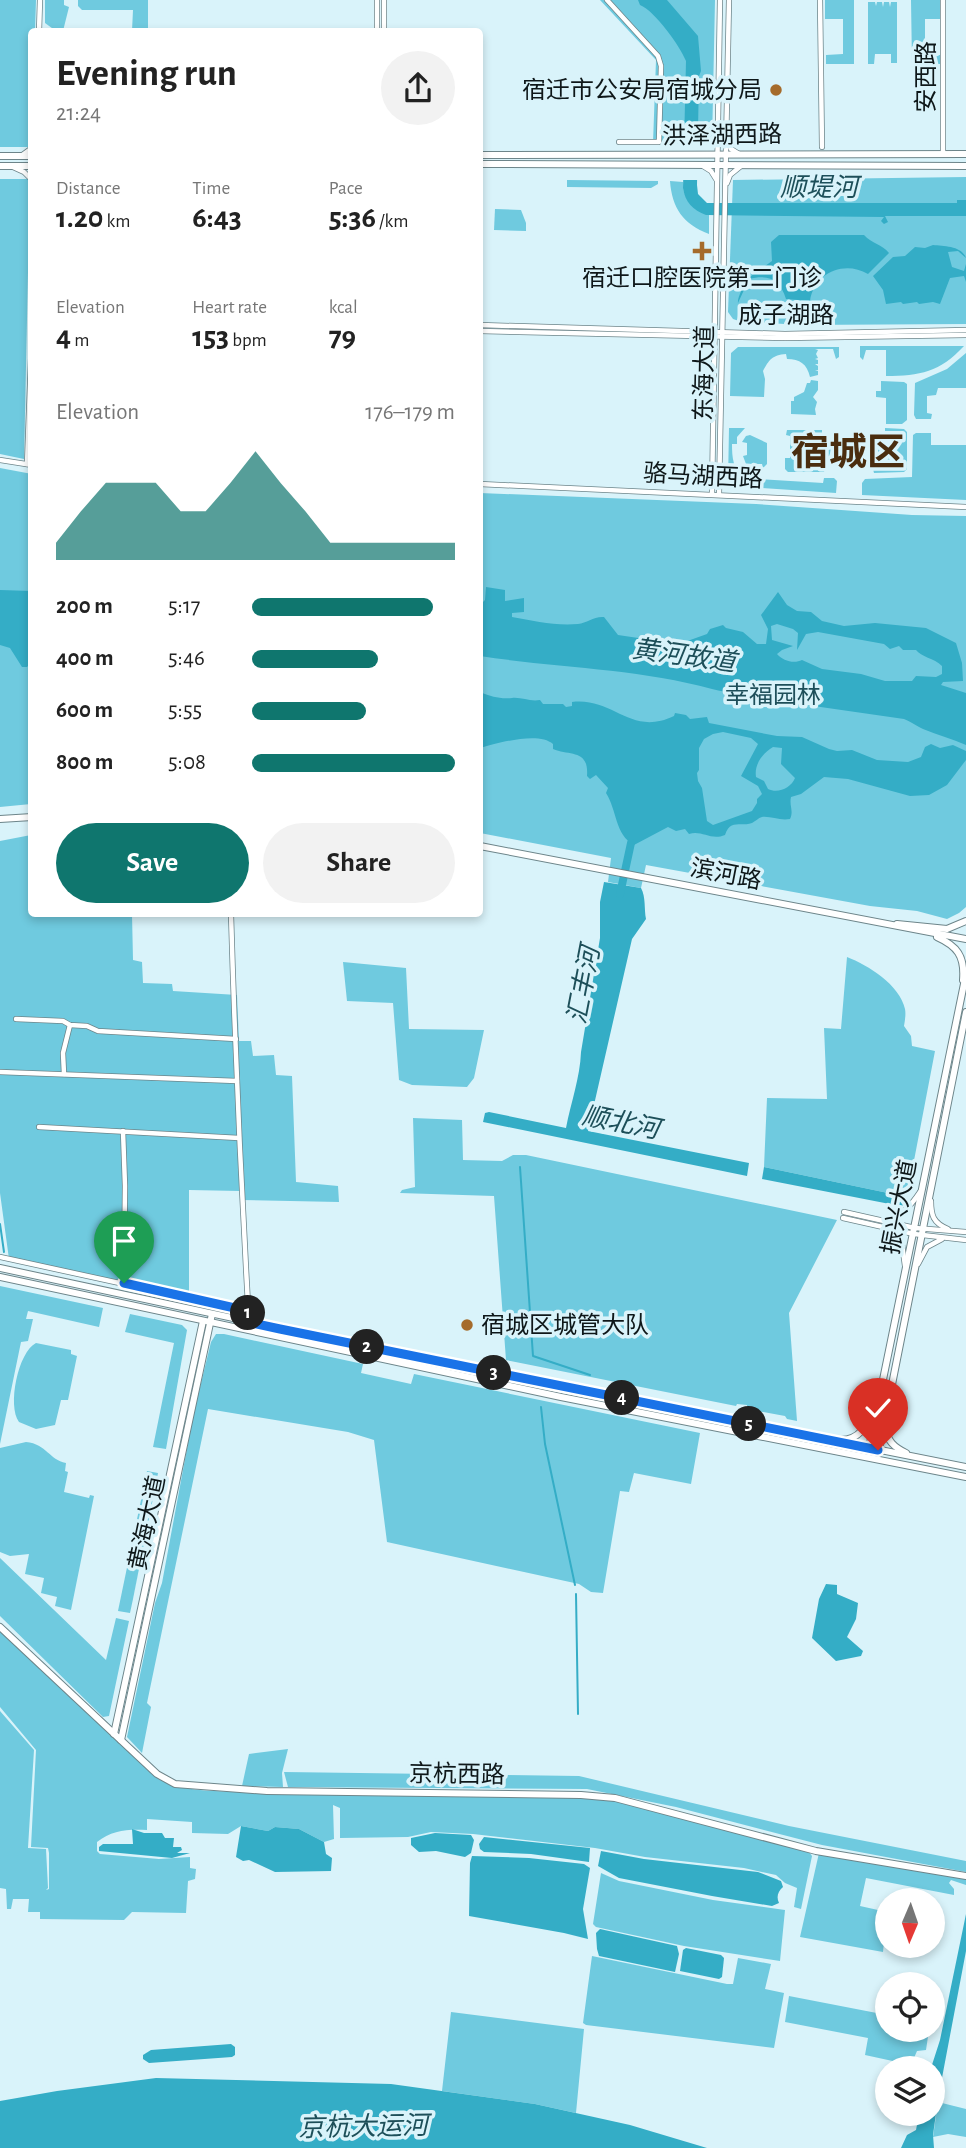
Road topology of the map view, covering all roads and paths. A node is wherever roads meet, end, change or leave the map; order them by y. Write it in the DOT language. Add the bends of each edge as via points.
graph roads {
  1 [pos="40,0"];
  2 [pos="377,0"];
  3 [pos="384,0"];
  4 [pos="607,0"];
  5 [pos="720,0"];
  6 [pos="729,0"];
  7 [pos="821,0"];
  8 [pos="943,0"];
  9 [pos="39,28"];
  10 [pos="377,28"];
  11 [pos="384,28"];
  12 [pos="726,139"];
  13 [pos="718,140"];
  14 [pos="619,142"];
  15 [pos="822,148"];
  16 [pos="28,150"];
  17 [pos="943,154"];
  18 [pos="966,154"];
  19 [pos="483,155"];
  20 [pos="743,155"];
  21 [pos="758,155"];
  22 [pos="2,156"];
  23 [pos="19,156"];
  24 [pos="28,156"];
  25 [pos="703,156"];
  26 [pos="690,160"];
  27 [pos="722,160"];
  28 [pos="483,164"];
  29 [pos="699,164"];
  30 [pos="747,164"];
  31 [pos="758,164"];
  32 [pos="0,166"];
  33 [pos="13,166"];
  34 [pos="28,166"];
  35 [pos="966,166"];
  36 [pos="28,176"];
  37 [pos="718,188"];
  38 [pos="726,190"];
  39 [pos="483,325"];
  40 [pos="483,331"];
  41 [pos="966,333"];
  42 [pos="714,335"];
  43 [pos="721,335"];
  44 [pos="0,460"];
  45 [pos="28,464"];
  46 [pos="483,484"];
  47 [pos="712,494"];
  48 [pos="719,494"];
  49 [pos="966,507"];
  50 [pos="28,817"];
  51 [pos="0,819"];
  52 [pos="483,847"];
  53 [pos="231,917"];
  54 [pos="966,921"];
  55 [pos="887,924"];
  56 [pos="966,939"];
  57 [pos="966,974"];
  58 [pos="961,1000"];
  59 [pos="966,1012"];
  60 [pos="16,1019"];
  61 [pos="70,1024"];
  62 [pos="236,1039"];
  63 [pos="0,1072"];
  64 [pos="64,1074"];
  65 [pos="237,1081"];
  66 [pos="39,1127"];
  67 [pos="123,1131"];
  68 [pos="239,1138"];
  69 [pos="923,1185"];
  70 [pos="931,1193"];
  71 [pos="882,1221"];
  72 [pos="890,1229"];
  73 [pos="914,1231"];
  74 [pos="955,1231"];
  75 [pos="923,1232"];
  76 [pos="966,1232"];
  77 [pos="947,1238"];
  78 [pos="966,1240"];
  79 [pos="0,1257"];
  80 [pos="0,1268"];
  81 [pos="906,1272"];
  82 [pos="915,1272"];
  83 [pos="0,1277"];
  84 [pos="124,1283"];
  85 [pos="248,1311"];
  86 [pos="208,1313"];
  87 [pos="248,1322"];
  88 [pos="206,1323"];
  89 [pos="881,1392"];
  90 [pos="890,1396"];
  91 [pos="821,1438"];
  92 [pos="869,1448"];
  93 [pos="878,1450"];
  94 [pos="928,1460"];
  95 [pos="966,1467"];
  96 [pos="966,1477"];
  97 [pos="0,1627"];
  98 [pos="114,1734"];
  99 [pos="121,1740"];
  100 [pos="966,1876"];
  1 -- 9 [label="street"];
  2 -- 10 [label="street"];
  3 -- 11 [label="street"];
  4 -- 14 [label="street" via="658,56 661,66 659,142"];
  5 -- 13 [label="street, 东海大道"];
  6 -- 12 [label="street, 东海大道"];
  7 -- 15 [label="street"];
  8 -- 17 [label="street, 安西路"];
  12 -- 20 [label="street" via="731,149"];
  12 -- 27 [label="street, 东海大道"];
  13 -- 25 [label="street" via="715,149"];
  13 -- 27 [label="street, 东海大道"];
  16 -- 23 [label="street"];
  17 -- 18 [label="main road, 洪泽湖西路"];
  17 -- 21 [label="main road, 洪泽湖西路"];
  19 -- 26 [label="main road, 洪泽湖西路"];
  20 -- 21 [label="main road, 洪泽湖西路"];
  20 -- 27 [label="main road, 洪泽湖西路"];
  21 -- 31 [label="main road" via="754,160"];
  22 -- 23 [label="main road"];
  23 -- 24 [label="main road"];
  25 -- 26 [label="main road, 洪泽湖西路"];
  25 -- 27 [label="main road, 洪泽湖西路"];
  26 -- 28 [label="main road, 洪泽湖西路"];
  26 -- 29 [label="main road, 洪泽湖西路"];
  27 -- 29 [label="main road, 洪泽湖西路"];
  27 -- 30 [label="main road, 洪泽湖西路"];
  27 -- 37 [label="street, 东海大道"];
  27 -- 38 [label="street, 东海大道"];
  29 -- 37 [label="street" via="715,175"];
  30 -- 31 [label="main road, 洪泽湖西路"];
  30 -- 38 [label="street" via="730,176"];
  31 -- 35 [label="main road, 洪泽湖西路"];
  32 -- 33 [label="main road"];
  33 -- 34 [label="main road"];
  33 -- 36 [label="street"];
  37 -- 42 [label="street, 东海大道"];
  38 -- 43 [label="street, 东海大道"];
  39 -- 42 [label="street, 成子湖路"];
  40 -- 42 [label="street, 成子湖路"];
  41 -- 43 [label="street, 成子湖路"];
  42 -- 43 [label="street, 成子湖路"];
  42 -- 47 [label="street, 东海大道"];
  43 -- 48 [label="street, 东海大道"];
  44 -- 45 [label="street"];
  46 -- 47 [label="street, 骆马湖西路"];
  47 -- 48 [label="street, 骆马湖西路"];
  48 -- 49 [label="street, 骆马湖西路"];
  50 -- 51 [label="main road"];
  52 -- 55 [label="main road, 滨河路"];
  53 -- 62 [label="street"];
  54 -- 55 [label="main road" via="947,929"];
  55 -- 56 [label="main road, 滨河路"];
  55 -- 58 [label="main road" via="954,945 962,962"];
  57 -- 58 [label="main road, 振兴大道"];
  58 -- 69 [label="main road, 振兴大道"];
  59 -- 70 [label="main road, 振兴大道"];
  60 -- 61 [label="street"];
  61 -- 62 [label="street" via="128,1034"];
  61 -- 64 [label="street"];
  62 -- 65 [label="street"];
  63 -- 64 [label="street"];
  64 -- 65 [label="street"];
  65 -- 68 [label="street"];
  66 -- 67 [label="street"];
  67 -- 68 [label="street"];
  67 -- 84 [label="street"];
  68 -- 85 [label="street"];
  69 -- 71 [label="street" via="907,1210"];
  69 -- 73 [label="main road, 振兴大道"];
  70 -- 74 [label="street" via="934,1220"];
  70 -- 75 [label="main road, 振兴大道"];
  71 -- 72 [label="street" via="844,1215"];
  71 -- 73 [label="street"];
  72 -- 73 [label="street"];
  72 -- 81 [label="street" via="902,1244"];
  73 -- 75 [label="street"];
  73 -- 81 [label="main road, 振兴大道"];
  74 -- 75 [label="street"];
  74 -- 76 [label="street"];
  75 -- 77 [label="street"];
  75 -- 82 [label="main road, 振兴大道"];
  77 -- 78 [label="street"];
  77 -- 82 [label="street" via="927,1247"];
  79 -- 84 [label="street"];
  80 -- 86 [label="main road"];
  81 -- 89 [label="main road, 振兴大道"];
  82 -- 90 [label="main road, 振兴大道"];
  83 -- 88 [label="main road"];
  84 -- 85 [label="street"];
  85 -- 87 [label="street"];
  86 -- 87 [label="main road"];
  86 -- 88 [label="main road, 黄海大道"];
  87 -- 91 [label="main road"];
  88 -- 96 [label="main road"];
  88 -- 98 [label="main road, 黄海大道"];
  88 -- 99 [label="main road, 黄海大道"];
  89 -- 91 [label="main road" via="862,1432 846,1440"];
  89 -- 92 [label="main road, 振兴大道"];
  90 -- 93 [label="main road, 振兴大道"];
  90 -- 94 [label="main road" via="889,1440"];
  91 -- 92 [label="main road"];
  92 -- 93 [label="main road"];
  93 -- 94 [label="main road"];
  94 -- 95 [label="main road"];
  97 -- 98 [label="main road, 京杭西路"];
  98 -- 99 [label="main road, 京杭西路"];
  99 -- 100 [label="main road, 京杭西路" via="157,1774 175,1784 267,1791 615,1798 817,1851"];
}
